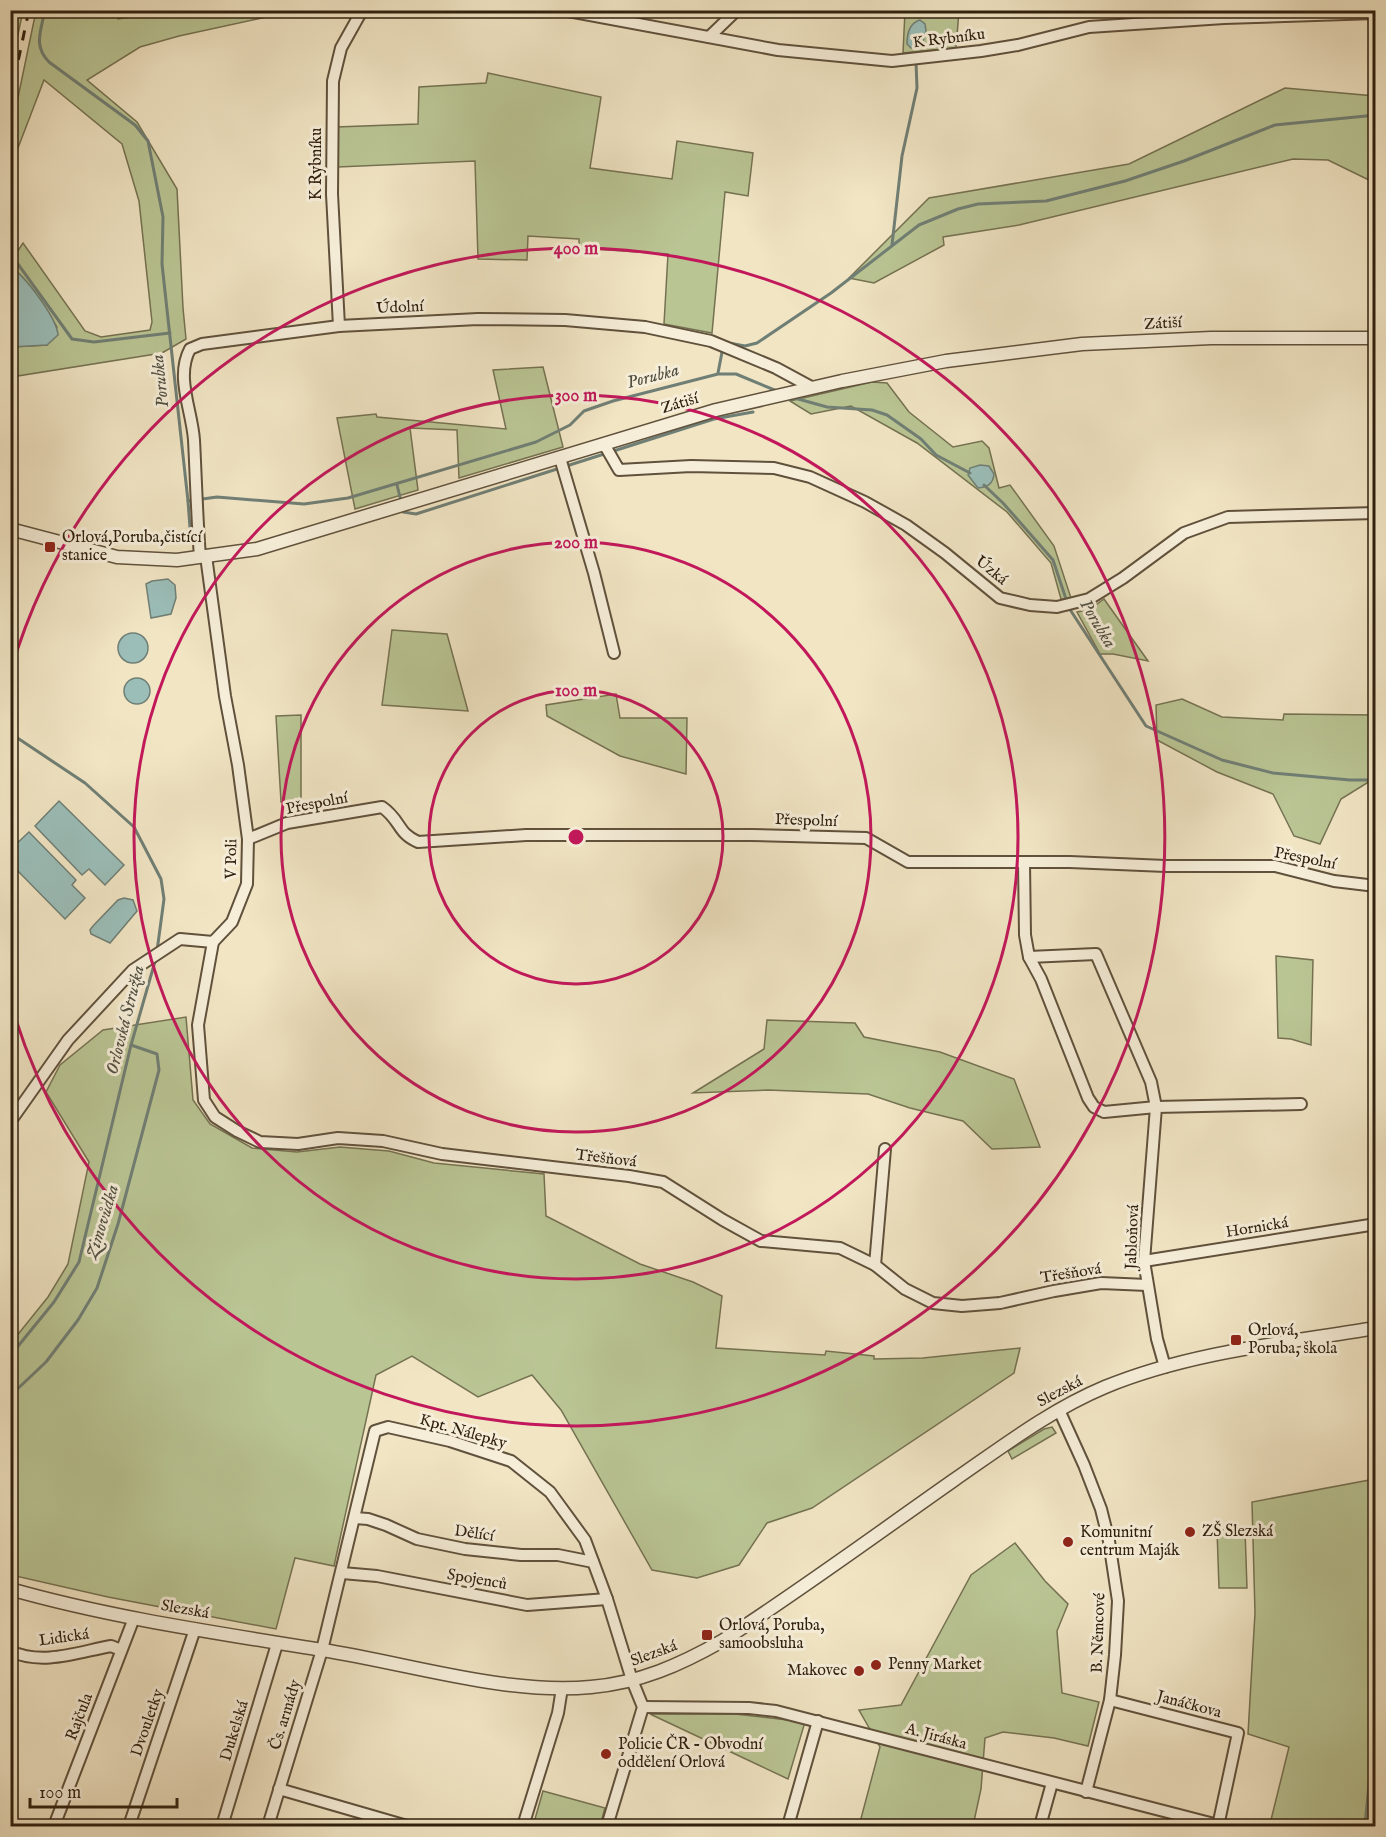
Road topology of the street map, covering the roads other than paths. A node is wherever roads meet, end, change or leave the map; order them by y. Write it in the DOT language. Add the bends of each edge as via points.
graph roads {
  1 [pos="366,10"];
  2 [pos="563,10"];
  3 [pos="738,10"];
  4 [pos="1376,13"];
  5 [pos="709,37"];
  6 [pos="339,326"];
  7 [pos="1376,338"];
  8 [pos="813,388"];
  9 [pos="604,444"];
  10 [pos="560,458"];
  11 [pos="1376,513"];
  12 [pos="10,529"];
  13 [pos="203,556"];
  14 [pos="614,653"];
  15 [pos="248,839"];
  16 [pos="1024,863"];
  17 [pos="1376,886"];
  18 [pos="213,942"];
  19 [pos="1029,957"];
  20 [pos="1301,1104"];
  21 [pos="1156,1107"];
  22 [pos="10,1122"];
  23 [pos="885,1149"];
  24 [pos="1376,1224"];
  25 [pos="1144,1261"];
  26 [pos="874,1265"];
  27 [pos="1147,1285"];
  28 [pos="1376,1328"];
  29 [pos="1165,1366"];
  30 [pos="1059,1410"];
  31 [pos="355,1518"];
  32 [pos="593,1562"];
  33 [pos="342,1573"];
  34 [pos="10,1588"];
  35 [pos="607,1599"];
  36 [pos="134,1618"];
  37 [pos="195,1629"];
  38 [pos="277,1644"];
  39 [pos="121,1650"];
  40 [pos="322,1650"];
  41 [pos="10,1651"];
  42 [pos="632,1680"];
  43 [pos="562,1688"];
  44 [pos="1110,1700"];
  45 [pos="643,1707"];
  46 [pos="818,1721"];
  47 [pos="1052,1783"];
  48 [pos="279,1789"];
  49 [pos="1086,1792"];
  50 [pos="1218,1826"];
  51 [pos="54,1827"];
  52 [pos="129,1827"];
  53 [pos="222,1827"];
  54 [pos="268,1827"];
  55 [pos="407,1827"];
  56 [pos="523,1827"];
  57 [pos="608,1827"];
  58 [pos="788,1827"];
  59 [pos="1040,1827"];
  1 -- 6 [label="street, K Rybníku" via="341,48 333,81 332,194"];
  2 -- 5 [label="street, K Rybníku"];
  3 -- 5 [label="street"];
  4 -- 5 [label="street, K Rybníku" via="1089,27 1018,45 892,61 778,50"];
  6 -- 8 [label="street, Údolní" via="478,319 565,320 645,327 711,341"];
  6 -- 13 [label="street, Údolní" via="221,340 190,349 184,360 184,380 194,437"];
  7 -- 8 [label="street, Zátiší" via="1211,338 1082,344 946,361"];
  8 -- 9 [label="street, Zátiší" via="716,410"];
  9 -- 10 [label="street, Zátiší"];
  9 -- 11 [label="street, Úzká" via="619,470 691,466 774,468 810,477 906,525 1000,598 1030,605 1057,607 1089,599 1184,534 1228,518"];
  10 -- 13 [label="street, Zátiší" via="257,549"];
  10 -- 14 [label="street"];
  12 -- 13 [label="street, Zátiší" via="117,558 177,560"];
  13 -- 15 [label="street, V Poli"];
  15 -- 16 [label="street, Přespolní" via="287,823 382,807 393,815 405,837 418,842 537,835 866,838 908,862"];
  15 -- 18 [label="street, V Poli" via="248,884 232,922"];
  16 -- 17 [label="street, Přespolní" via="1275,866 1334,881"];
  16 -- 19 [label="street"];
  18 -- 22 [label="street" via="180,939 133,970 68,1040"];
  18 -- 26 [label="street, Třešňová" via="198,1025 204,1100 215,1117 237,1131 260,1142 298,1144 338,1138 383,1141 446,1154 663,1182 761,1241 840,1248"];
  19 -- 21 [label="street" via="1094,1107 1104,1112"];
  19 -- 21 [label="street, Jabloňová" via="1096,954 1151,1082"];
  20 -- 21 [label="street"];
  21 -- 25 [label="street, Jabloňová"];
  23 -- 26 [label="street"];
  24 -- 25 [label="street, Hornická"];
  25 -- 27 [label="street, Jabloňová"];
  26 -- 27 [label="street, Třešňová" via="905,1289 933,1303 962,1306 1000,1303 1101,1283"];
  27 -- 29 [label="street, Jabloňová"];
  28 -- 29 [label="street, Slezská"];
  29 -- 30 [label="street, Slezská" via="1104,1388"];
  30 -- 42 [label="street, Slezská" via="722,1641 670,1668"];
  30 -- 44 [label="street, B. Němcové" via="1101,1509 1109,1541 1118,1601"];
  31 -- 32 [label="street, Dělící" via="386,1525 417,1539 465,1549 558,1555"];
  31 -- 32 [label="street, Kpt. Nálepky" via="375,1431 388,1427 450,1441 511,1461 550,1492 585,1540"];
  31 -- 33 [label="street, Kpt. Nálepky"];
  32 -- 35 [label="street, Kpt. Nálepky"];
  33 -- 35 [label="street, Spojenců" via="378,1576 527,1605"];
  33 -- 40 [label="street, Kpt. Nálepky"];
  34 -- 36 [label="street, Slezská"];
  35 -- 42 [label="street, Kpt. Nálepky"];
  36 -- 37 [label="street, Slezská"];
  36 -- 39 [label="street, Rajčula"];
  37 -- 38 [label="street, Slezská"];
  37 -- 52 [label="street, Dvouletky"];
  38 -- 40 [label="street, Slezská"];
  38 -- 53 [label="street, Dukelská"];
  39 -- 41 [label="street, Lidická" via="111,1646 40,1659"];
  39 -- 51 [label="street, Rajčula"];
  40 -- 43 [label="street, Slezská" via="505,1684"];
  40 -- 48 [label="street, Čs. armády"];
  42 -- 43 [label="street, Slezská"];
  42 -- 45 [label="street, Kpt. Nálepky"];
  43 -- 56 [label="street"];
  44 -- 49 [label="street, B. Němcové"];
  44 -- 50 [label="street, Janáčkova" via="1238,1734"];
  45 -- 46 [label="street, A. Jiráska" via="749,1708"];
  45 -- 57 [label="street"];
  46 -- 47 [label="street, A. Jiráska"];
  46 -- 58 [label="street"];
  47 -- 49 [label="street, A. Jiráska"];
  47 -- 59 [label="street"];
  48 -- 54 [label="street, Čs. armády"];
  48 -- 55 [label="street"];
  49 -- 50 [label="street, A. Jiráska"];
}
